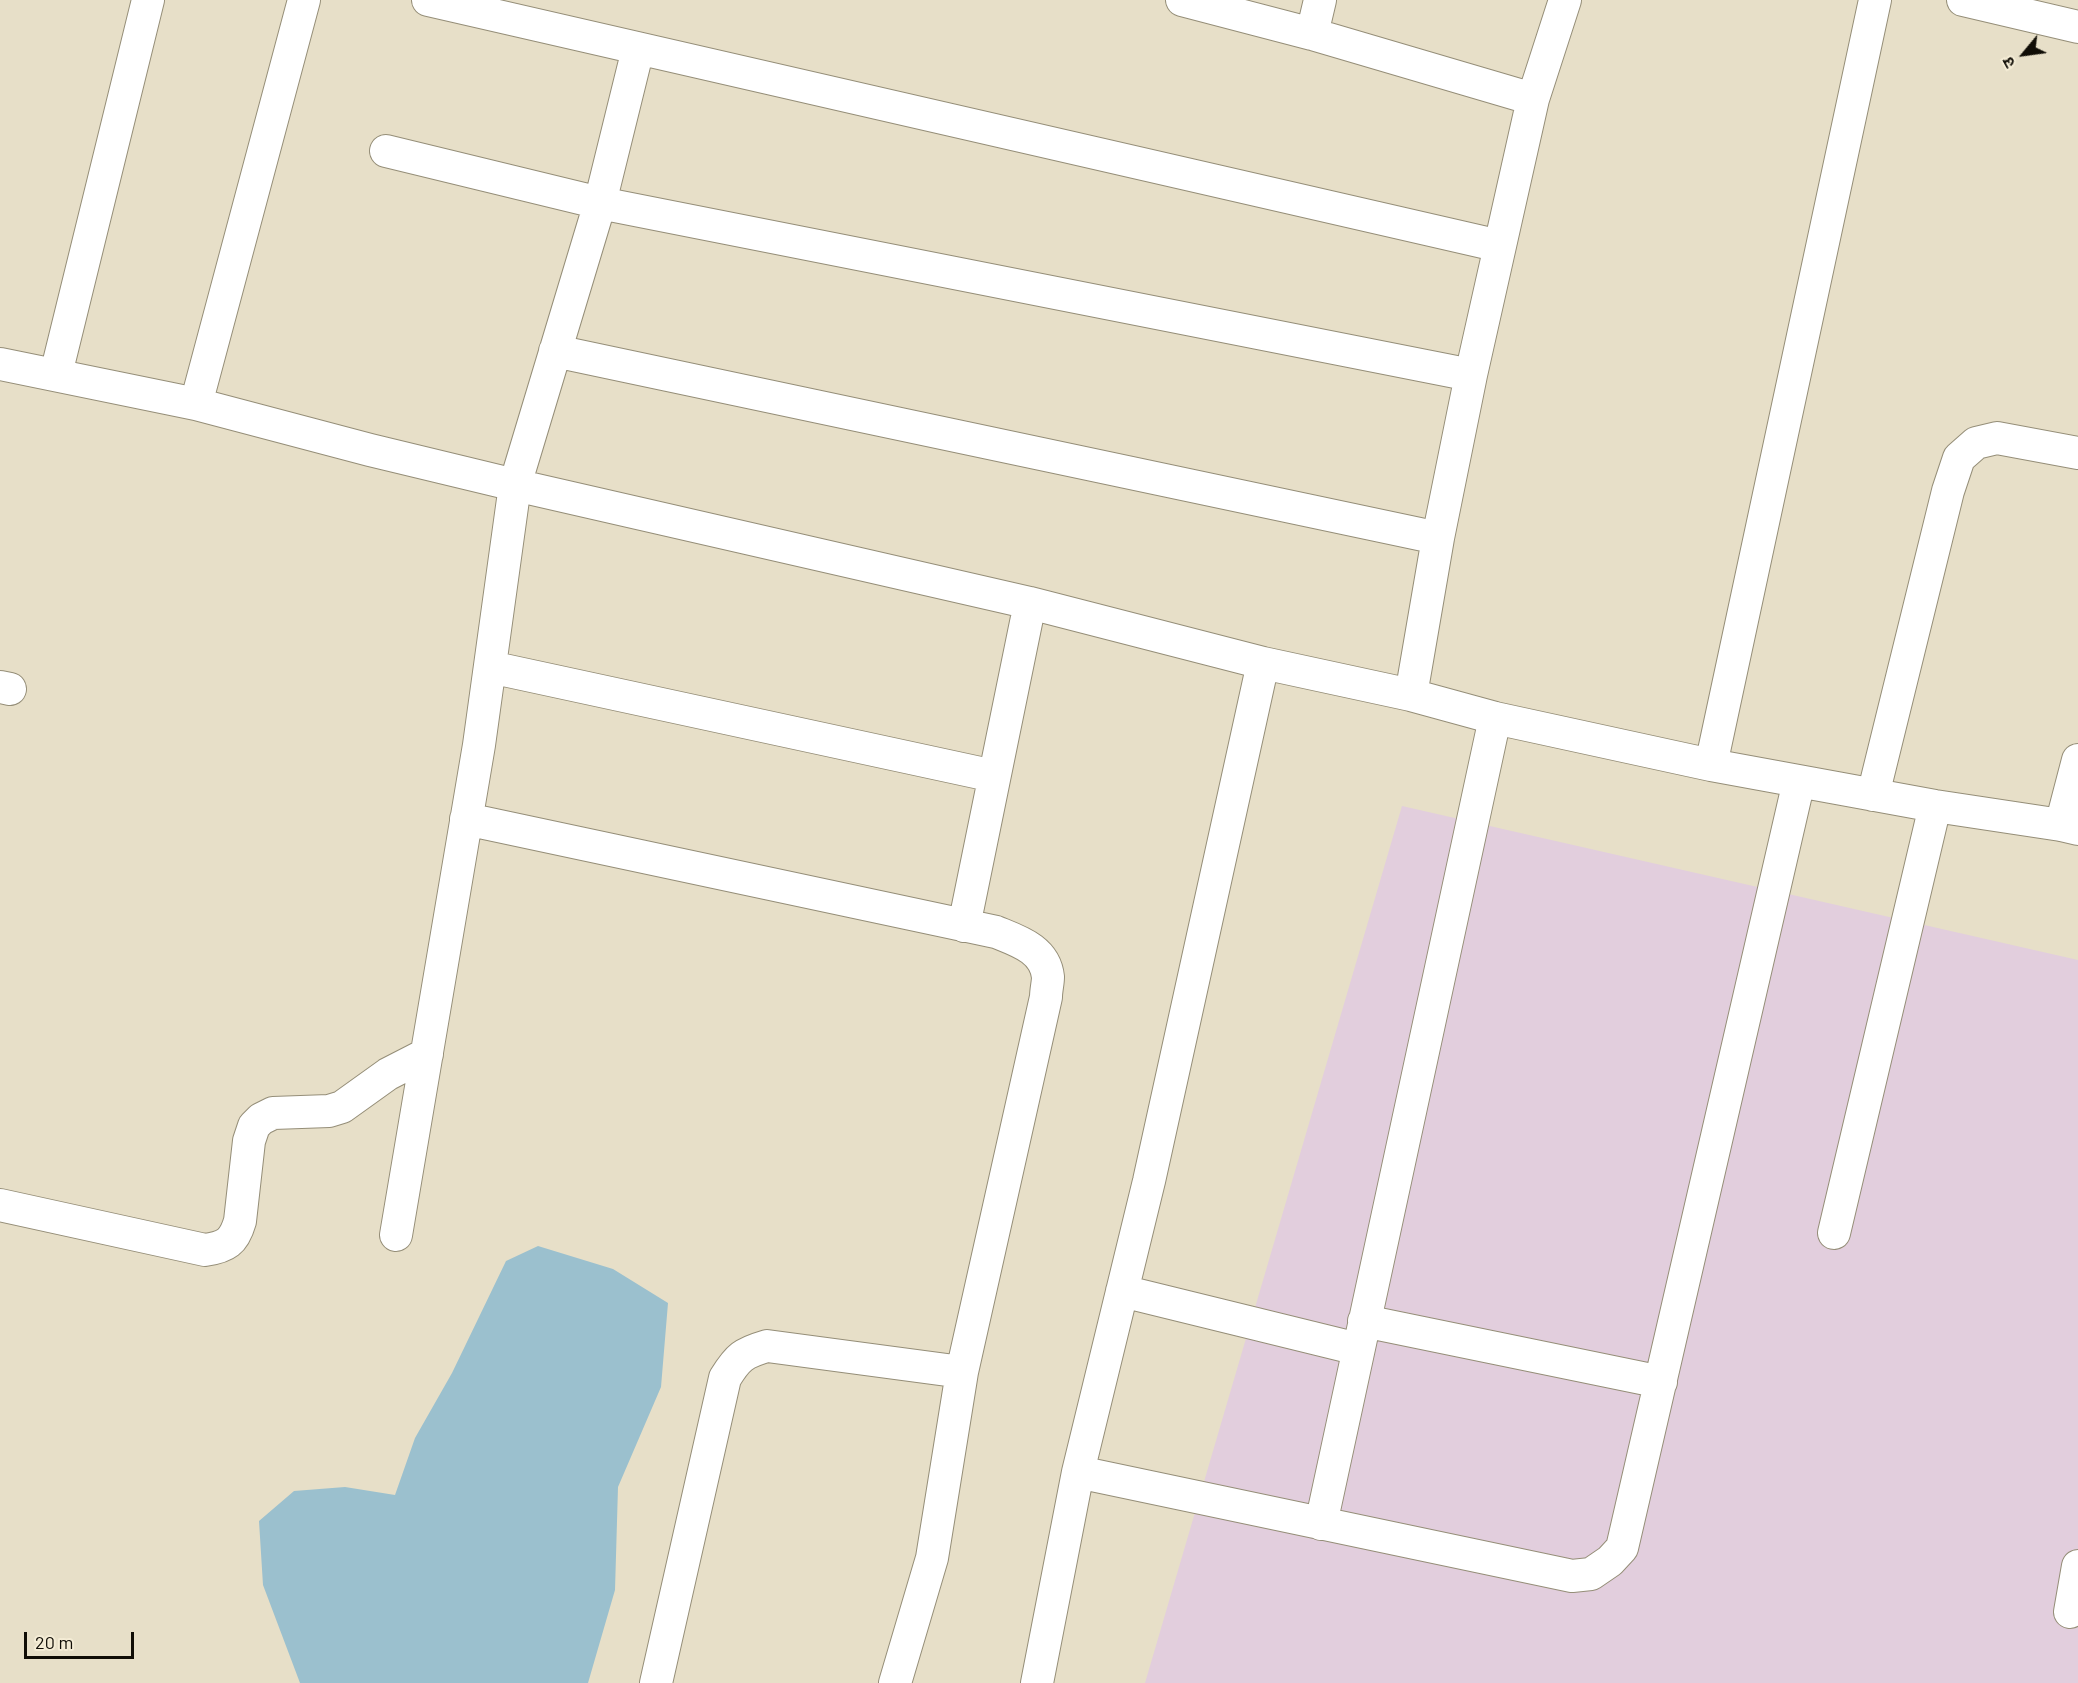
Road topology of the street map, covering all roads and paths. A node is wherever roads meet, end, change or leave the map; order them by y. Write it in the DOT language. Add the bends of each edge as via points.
graph roads {
  1 [pos="148,0"];
  2 [pos="304,0"];
  3 [pos="428,0"];
  4 [pos="1182,0"];
  5 [pos="1320,0"];
  6 [pos="1565,0"];
  7 [pos="1875,0"];
  8 [pos="1963,0"];
  9 [pos="2078,27"];
  10 [pos="1312,34"];
  11 [pos="638,49"];
  12 [pos="1533,99"];
  13 [pos="386,151"];
  14 [pos="600,203"];
  15 [pos="1500,246"];
  16 [pos="555,351"];
  17 [pos="0,364"];
  18 [pos="56,374"];
  19 [pos="1471,375"];
  20 [pos="196,404"];
  21 [pos="2078,453"];
  22 [pos="515,485"];
  23 [pos="1438,538"];
  24 [pos="1030,603"];
  25 [pos="1263,663"];
  26 [pos="490,667"];
  27 [pos="1411,695"];
  28 [pos="1495,718"];
  29 [pos="2078,760"];
  30 [pos="1711,765"];
  31 [pos="994,776"];
  32 [pos="1799,781"];
  33 [pos="1873,795"];
  34 [pos="1935,806"];
  35 [pos="466,819"];
  36 [pos="2070,827"];
  37 [pos="964,926"];
  38 [pos="427,1054"];
  39 [pos="0,1205"];
  40 [pos="1834,1233"];
  41 [pos="396,1235"];
  42 [pos="1122,1291"];
  43 [pos="1361,1335"];
  44 [pos="962,1372"];
  45 [pos="1661,1382"];
  46 [pos="1078,1472"];
  47 [pos="1322,1524"];
  48 [pos="2078,1566"];
  49 [pos="2070,1612"];
  50 [pos="656,1683"];
  51 [pos="895,1683"];
  52 [pos="1037,1683"];
  1 -- 18 [label="street"];
  2 -- 20 [label="street"];
  3 -- 11 [label="street"];
  4 -- 10 [label="street"];
  5 -- 10 [label="street"];
  6 -- 12 [label="street"];
  7 -- 30 [label="street"];
  8 -- 9 [label="street"];
  10 -- 12 [label="street"];
  11 -- 14 [label="street"];
  11 -- 15 [label="street"];
  12 -- 15 [label="street"];
  13 -- 14 [label="street"];
  14 -- 16 [label="street"];
  14 -- 19 [label="street"];
  15 -- 19 [label="street"];
  16 -- 22 [label="street"];
  16 -- 23 [label="street"];
  17 -- 18 [label="street"];
  18 -- 20 [label="street"];
  19 -- 23 [label="street"];
  20 -- 22 [label="street"];
  21 -- 33 [label="street" via="1997,438 1976,443 1959,458"];
  22 -- 24 [label="street"];
  22 -- 26 [label="street"];
  23 -- 27 [label="street"];
  24 -- 25 [label="street"];
  24 -- 31 [label="street"];
  25 -- 27 [label="street"];
  25 -- 42 [label="street"];
  26 -- 31 [label="street"];
  26 -- 35 [label="street"];
  27 -- 28 [label="street"];
  28 -- 30 [label="street"];
  28 -- 43 [label="street"];
  29 -- 36 [label="street"];
  30 -- 32 [label="street"];
  31 -- 37 [label="street"];
  32 -- 33 [label="street"];
  32 -- 45 [label="street"];
  33 -- 34 [label="street"];
  34 -- 36 [label="street"];
  34 -- 40 [label="street"];
  35 -- 37 [label="street"];
  35 -- 38 [label="street"];
  37 -- 44 [label="street" via="1021,942 1038,953 1048,976"];
  38 -- 39 [label="street" via="388,1074 342,1107 329,1112 273,1113 261,1119 249,1140 237,1233 220,1248 205,1250"];
  38 -- 41 [label="street"];
  42 -- 43 [label="street"];
  42 -- 46 [label="street"];
  43 -- 45 [label="street"];
  43 -- 47 [label="street"];
  44 -- 50 [label="street" via="767,1346 748,1352 734,1364 725,1378"];
  44 -- 51 [label="street" via="932,1558"];
  45 -- 47 [label="street" via="1622,1548 1591,1574 1572,1576"];
  46 -- 47 [label="street"];
  46 -- 52 [label="street"];
  48 -- 49 [label="street"];
}
